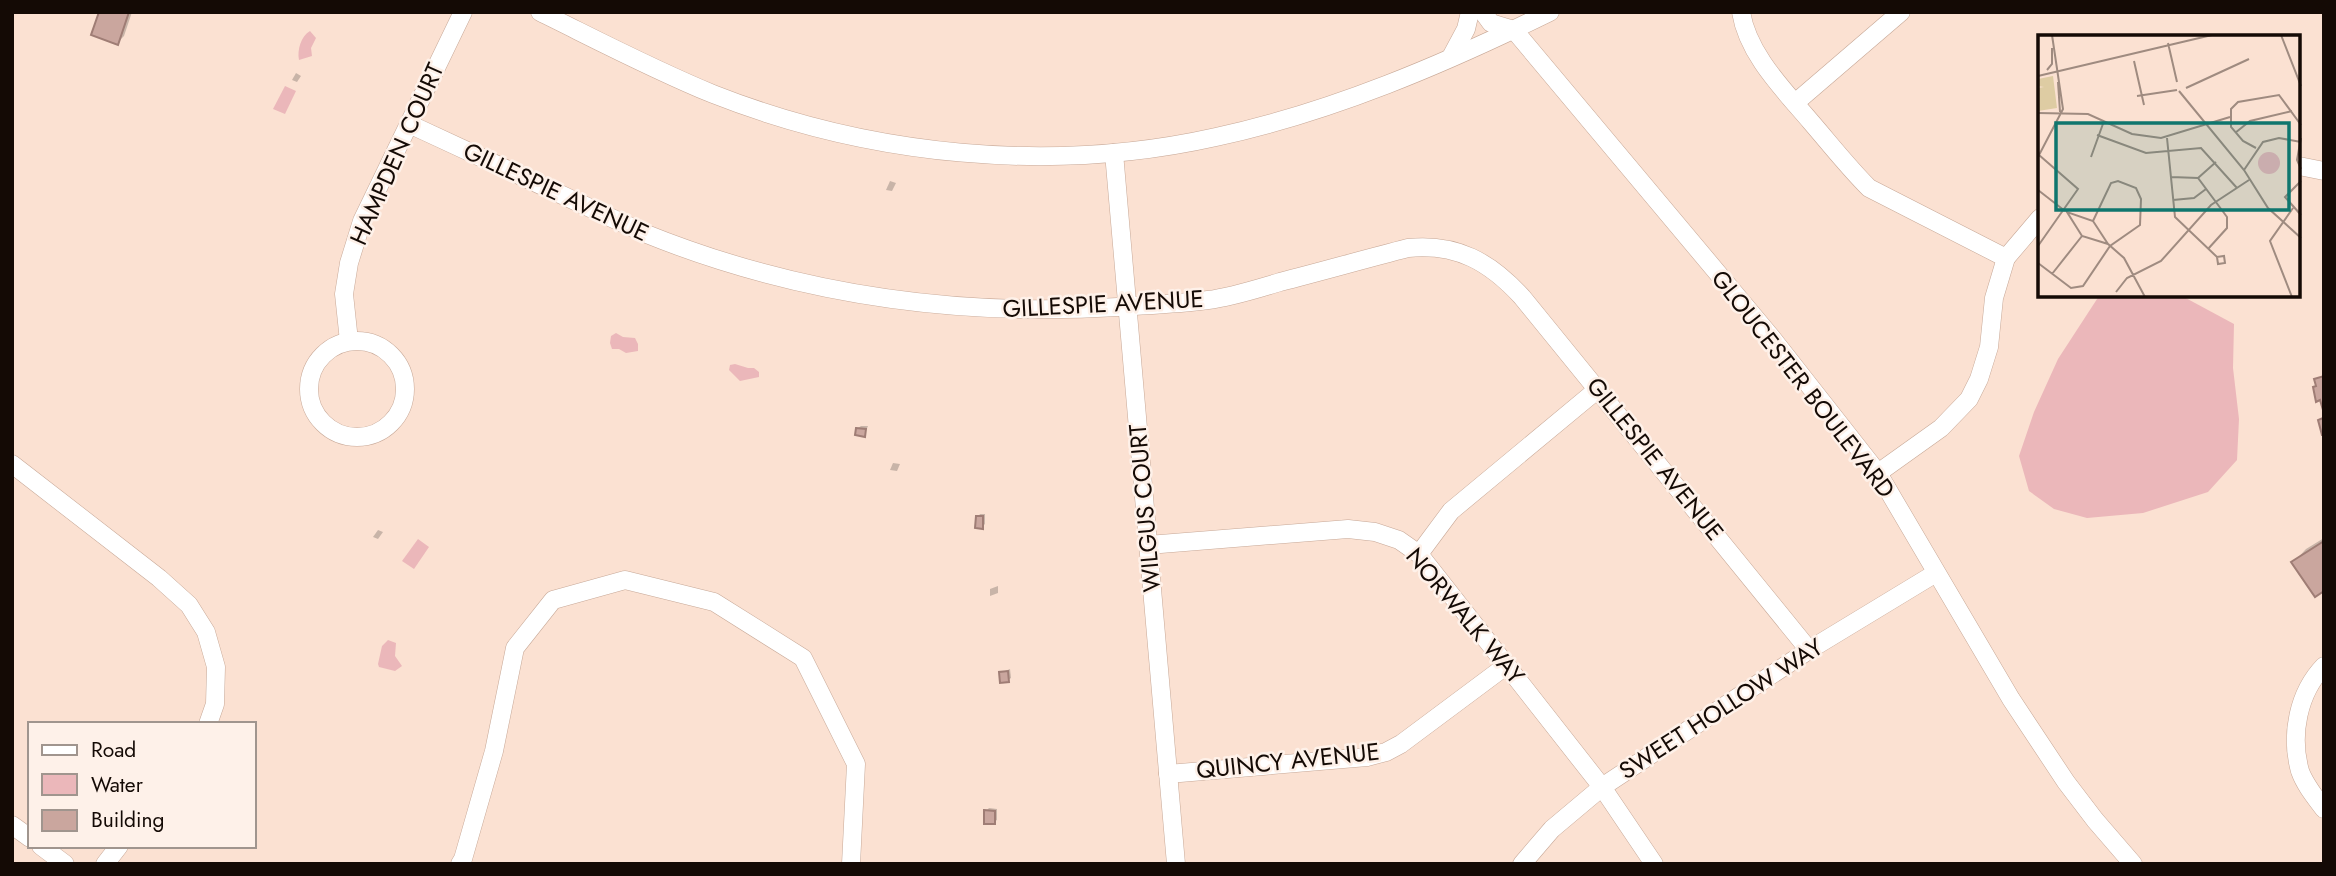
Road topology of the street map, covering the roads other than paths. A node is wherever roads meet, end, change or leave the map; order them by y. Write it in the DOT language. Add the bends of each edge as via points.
graph roads {
  1 [pos="463,12"];
  2 [pos="540,12"];
  3 [pos="1470,12"];
  4 [pos="1483,12"];
  5 [pos="1550,12"];
  6 [pos="1741,12"];
  7 [pos="1901,12"];
  8 [pos="1515,21"];
  9 [pos="1451,57"];
  10 [pos="1795,103"];
  11 [pos="409,124"];
  12 [pos="1114,153"];
  13 [pos="2301,166"];
  14 [pos="2324,171"];
  15 [pos="2038,220"];
  16 [pos="2006,258"];
  17 [pos="1128,306"];
  18 [pos="349,341"];
  19 [pos="1598,389"];
  20 [pos="12,464"];
  21 [pos="1878,473"];
  22 [pos="1148,545"];
  23 [pos="1419,554"];
  24 [pos="1936,573"];
  25 [pos="1809,650"];
  26 [pos="1507,665"];
  27 [pos="2324,666"];
  28 [pos="209,722"];
  29 [pos="1168,774"];
  30 [pos="1602,787"];
  31 [pos="2324,809"];
  32 [pos="12,825"];
  33 [pos="28,837"];
  34 [pos="44,848"];
  35 [pos="118,848"];
  36 [pos="65,864"];
  37 [pos="106,864"];
  38 [pos="460,864"];
  39 [pos="851,864"];
  40 [pos="1175,864"];
  41 [pos="1522,864"];
  42 [pos="1654,864"];
  43 [pos="2133,864"];
  1 -- 11 [label="street, HAMPDEN COURT"];
  2 -- 12 [label="street" via="714,94 857,137 992,154"];
  3 -- 9 [label="street"];
  4 -- 8 [label="street, GLOUCESTER BOULEVARD" via="1491,23"];
  5 -- 8 [label="street"];
  6 -- 10 [label="street" via="1762,62"];
  7 -- 10 [label="street"];
  8 -- 9 [label="street"];
  8 -- 21 [label="street, GLOUCESTER BOULEVARD"];
  9 -- 12 [label="street" via="1379,88 1259,126"];
  10 -- 16 [label="street" via="1869,188"];
  11 -- 17 [label="street, GILLESPIE AVENUE" via="677,247 759,272 851,294 949,306 1022,310"];
  11 -- 18 [label="street, HAMPDEN COURT" via="362,222 349,263 344,294"];
  12 -- 17 [label="street, WILGUS COURT"];
  13 -- 14 [label="street"];
  15 -- 16 [label="street"];
  16 -- 21 [label="street" via="1994,298 1989,347 1969,399 1941,428"];
  17 -- 19 [label="street, GILLESPIE AVENUE" via="1209,300 1408,248 1440,247 1503,277"];
  17 -- 22 [label="street, WILGUS COURT"];
  18 -- 18 [label="street" via="320,358 309,393 315,414 330,429 368,436 398,415 404,377 399,364 380,346"];
  19 -- 23 [label="street" via="1451,511"];
  19 -- 25 [label="street, GILLESPIE AVENUE"];
  20 -- 28 [label="street" via="189,605 206,632 216,667 215,704"];
  21 -- 24 [label="street, GLOUCESTER BOULEVARD"];
  22 -- 23 [label="street, NORWALK WAY" via="1348,529 1399,540"];
  22 -- 29 [label="street, WILGUS COURT"];
  23 -- 26 [label="street, NORWALK WAY"];
  24 -- 25 [label="street, SWEET HOLLOW WAY"];
  24 -- 43 [label="street, GLOUCESTER BOULEVARD" via="2059,771"];
  25 -- 30 [label="street, SWEET HOLLOW WAY"];
  26 -- 29 [label="street, QUINCY AVENUE" via="1385,752"];
  26 -- 30 [label="street, NORWALK WAY"];
  27 -- 31 [label="street" via="2301,704 2296,746 2301,772"];
  29 -- 40 [label="street, WILGUS COURT"];
  30 -- 41 [label="street, SWEET HOLLOW WAY" via="1552,829"];
  30 -- 42 [label="street, NORWALK WAY"];
  32 -- 33 [label="street"];
  34 -- 36 [label="street"];
  35 -- 37 [label="street"];
  38 -- 39 [label="street" via="494,751 515,648 553,600 625,580 713,602 803,658 856,764"];
}
